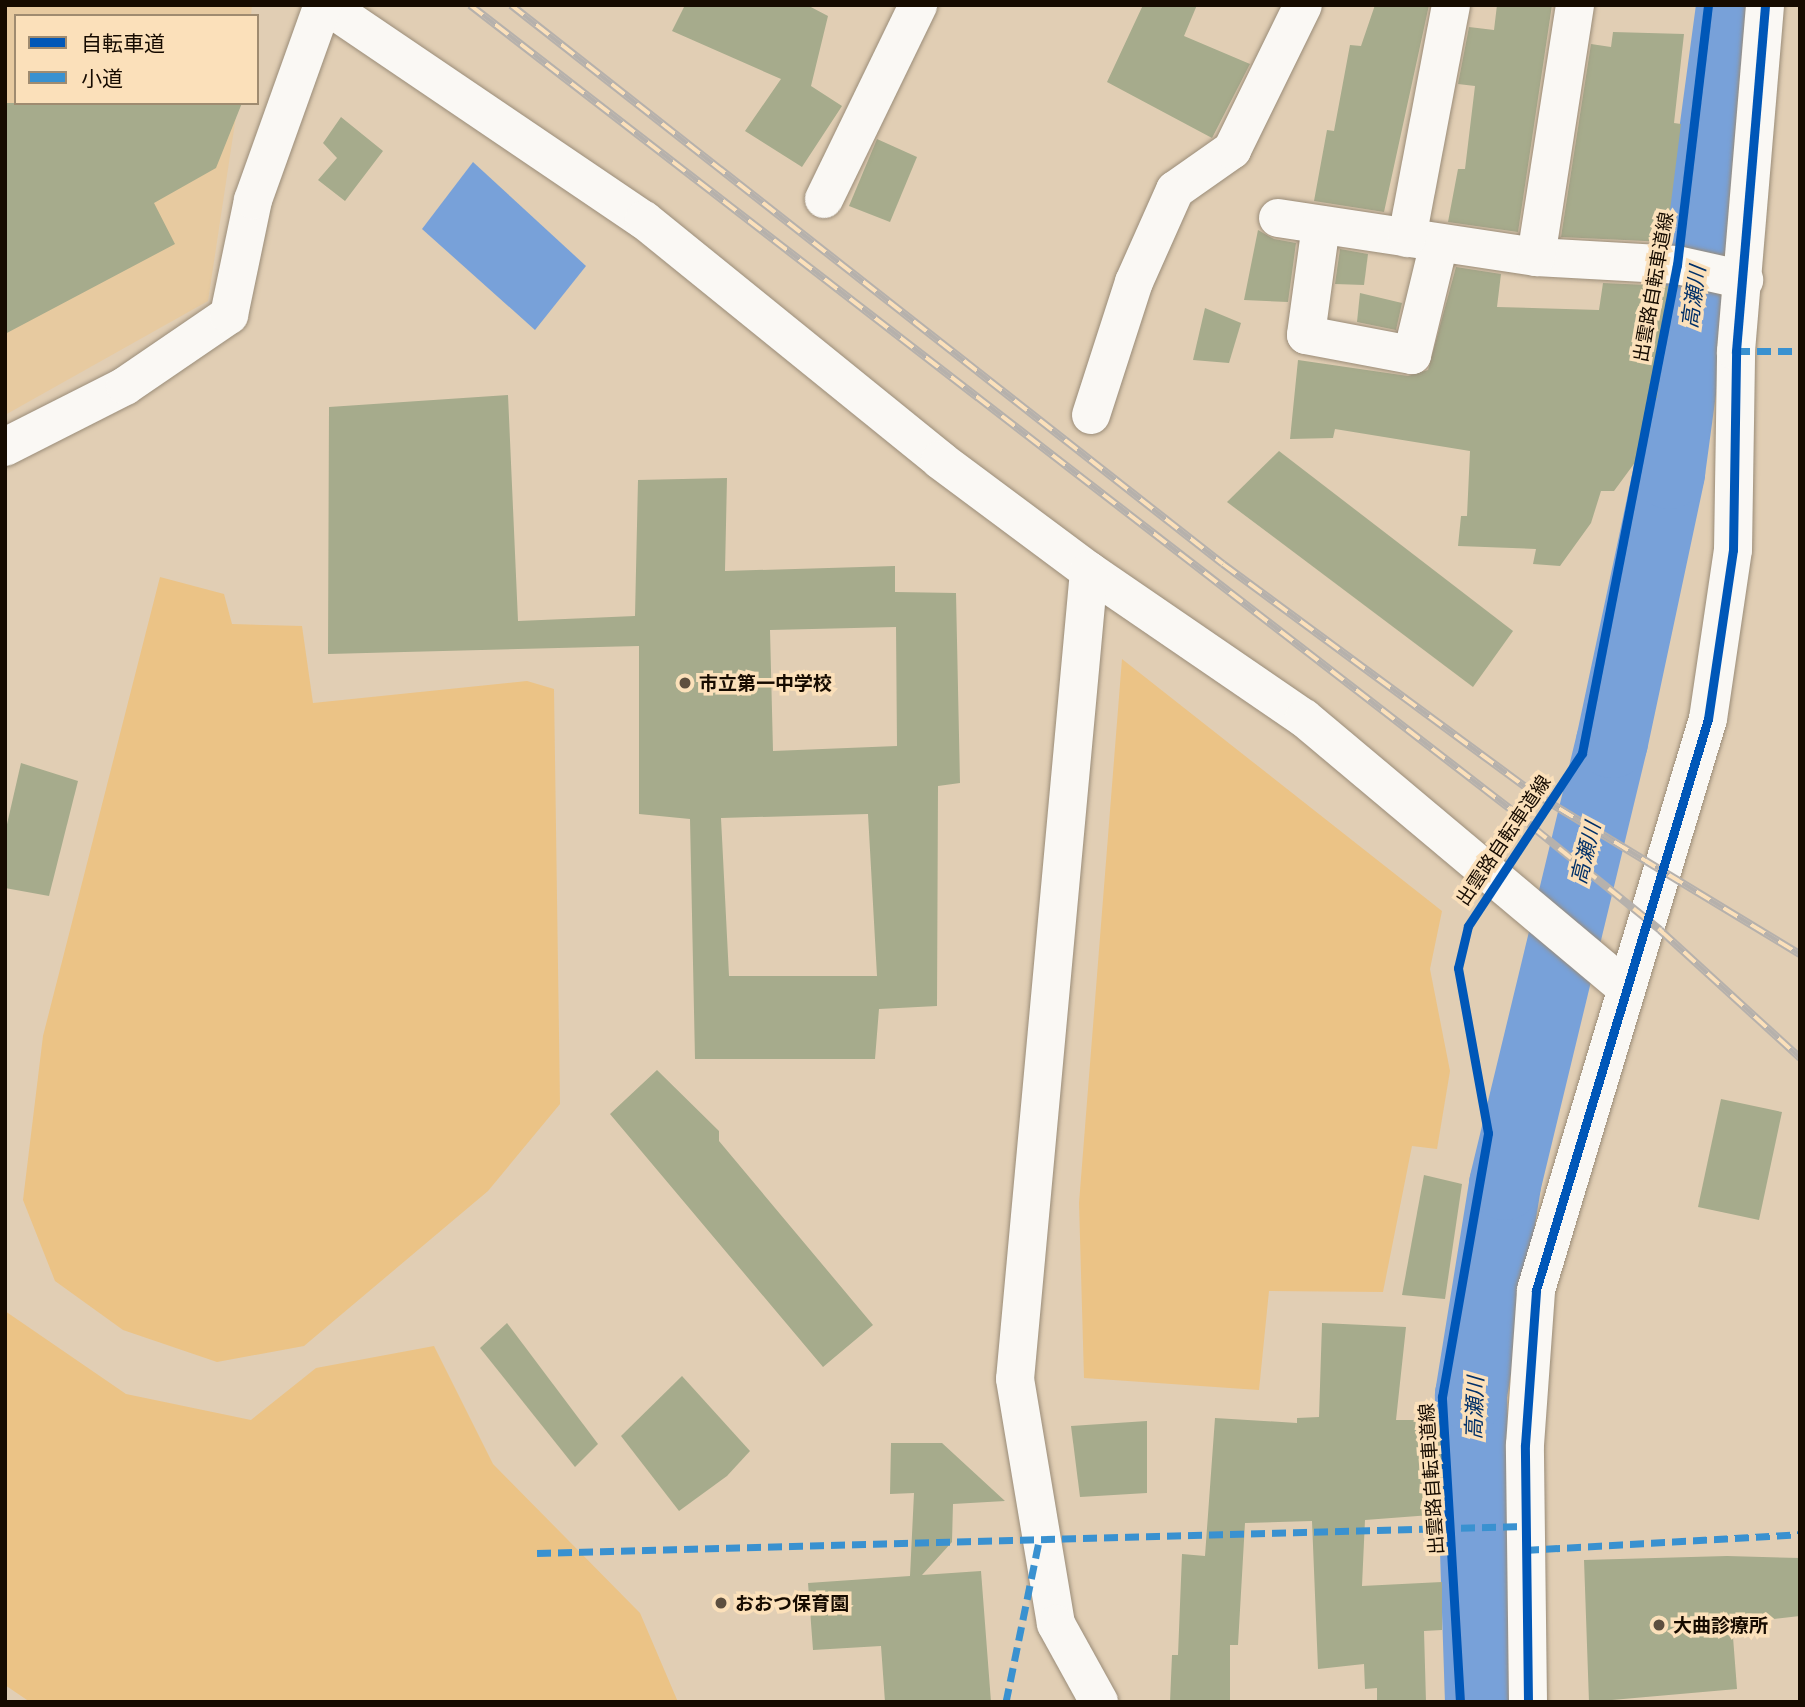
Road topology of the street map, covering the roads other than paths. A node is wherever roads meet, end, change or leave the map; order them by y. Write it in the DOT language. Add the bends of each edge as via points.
graph roads {
  1 [pos="324,5"];
  2 [pos="918,5"];
  3 [pos="1303,5"];
  4 [pos="1451,5"];
  5 [pos="1575,5"];
  6 [pos="1765,5"];
  7 [pos="824,199"];
  8 [pos="1278,218"];
  9 [pos="1321,225"];
  10 [pos="1423,240"];
  11 [pos="1536,257"];
  12 [pos="1744,280"];
  13 [pos="1091,415"];
  14 [pos="5,447"];
  15 [pos="1089,571"];
  16 [pos="1625,986"];
  17 [pos="1099,1702"];
  18 [pos="1528,1702"];
  1 -- 14 [label="street" via="253,200 229,315 125,386"];
  1 -- 15 [label="street" via="644,220 940,460"];
  2 -- 7 [label="street"];
  3 -- 13 [label="street" via="1232,150 1175,190 1134,282"];
  4 -- 10 [label="street"];
  5 -- 11 [label="street"];
  6 -- 12 [label="street"];
  8 -- 9 [label="street"];
  9 -- 10 [label="street"];
  9 -- 10 [label="street" via="1306,335 1412,355"];
  10 -- 11 [label="street"];
  11 -- 12 [label="street" via="1677,265"];
  12 -- 16 [label="street" via="1736,351 1733,550 1709,719 1664,876"];
  15 -- 16 [label="street" via="1304,718"];
  15 -- 17 [label="street" via="1015,1379 1056,1624"];
  16 -- 18 [label="street" via="1536,1290 1525,1445"];
}
